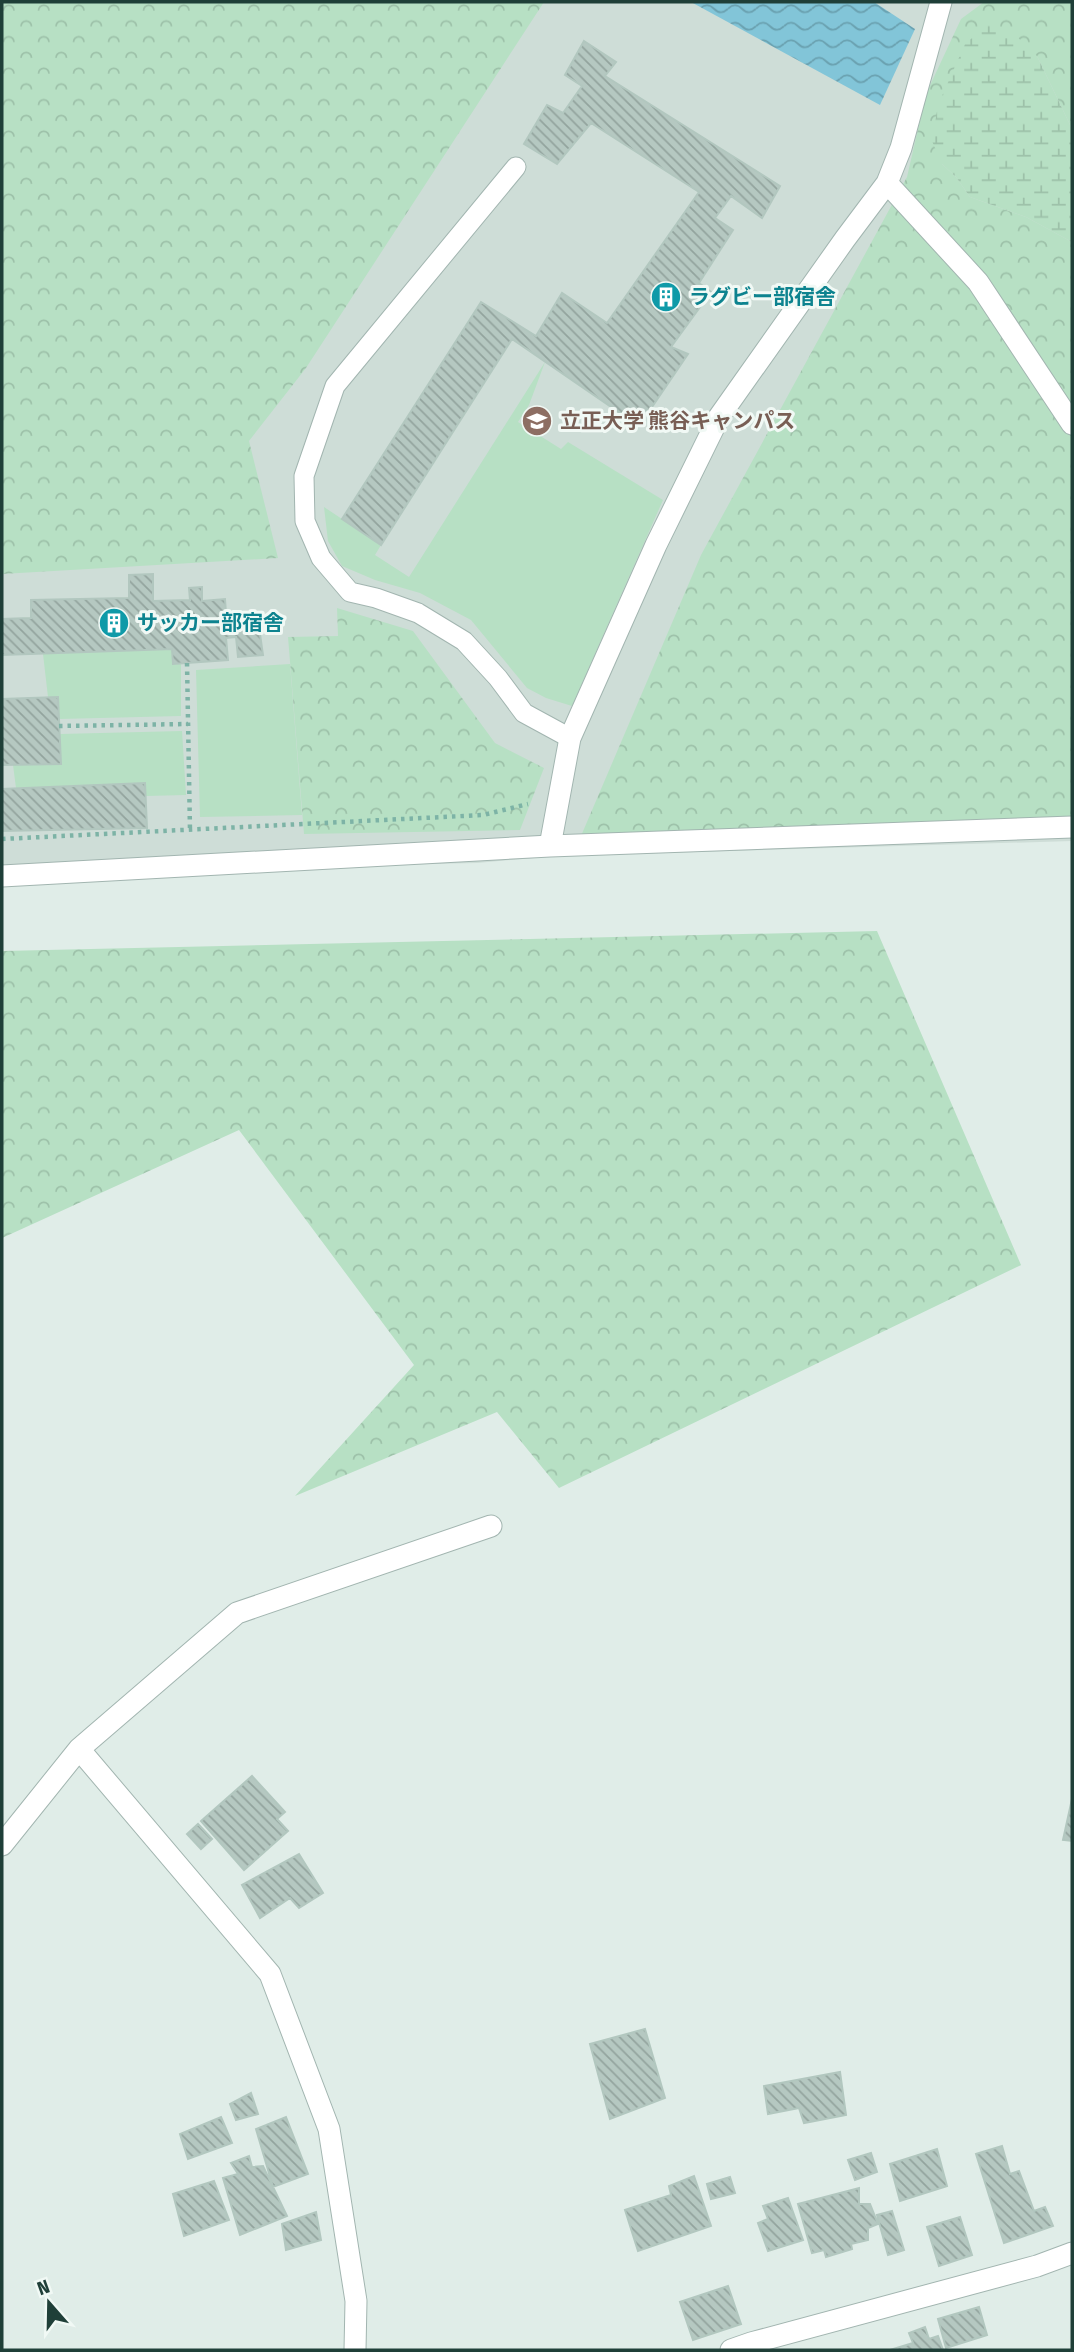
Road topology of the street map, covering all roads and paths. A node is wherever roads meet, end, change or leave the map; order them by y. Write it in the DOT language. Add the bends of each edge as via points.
graph roads {
  1 [pos="941,2"];
  2 [pos="516,167"];
  3 [pos="887,183"];
  4 [pos="1072,424"];
  5 [pos="187,663"];
  6 [pos="188,724"];
  7 [pos="60,726"];
  8 [pos="570,738"];
  9 [pos="559,796"];
  10 [pos="1072,827"];
  11 [pos="190,831"];
  12 [pos="2,839"];
  13 [pos="550,846"];
  14 [pos="2,876"];
  15 [pos="491,1526"];
  16 [pos="79,1749"];
  17 [pos="2,1845"];
  18 [pos="1072,2253"];
  19 [pos="744,2348"];
  20 [pos="355,2350"];
  1 -- 3 [label="street"];
  2 -- 8 [label="lane" via="335,386 304,476 305,521 321,558 350,592 418,613 464,641 524,713"];
  3 -- 4 [label="street" via="978,282"];
  3 -- 8 [label="street" via="719,417"];
  5 -- 6 [label="path"];
  6 -- 7 [label="path"];
  6 -- 11 [label="path"];
  8 -- 9 [label="street"];
  9 -- 11 [label="path" via="483,815"];
  9 -- 13 [label="street"];
  10 -- 13 [label="street"];
  11 -- 12 [label="path"];
  13 -- 14 [label="street"];
  15 -- 16 [label="street" via="237,1613"];
  16 -- 17 [label="street"];
  16 -- 20 [label="street" via="270,1974 329,2129 356,2301"];
  18 -- 19 [label="street"];
}
